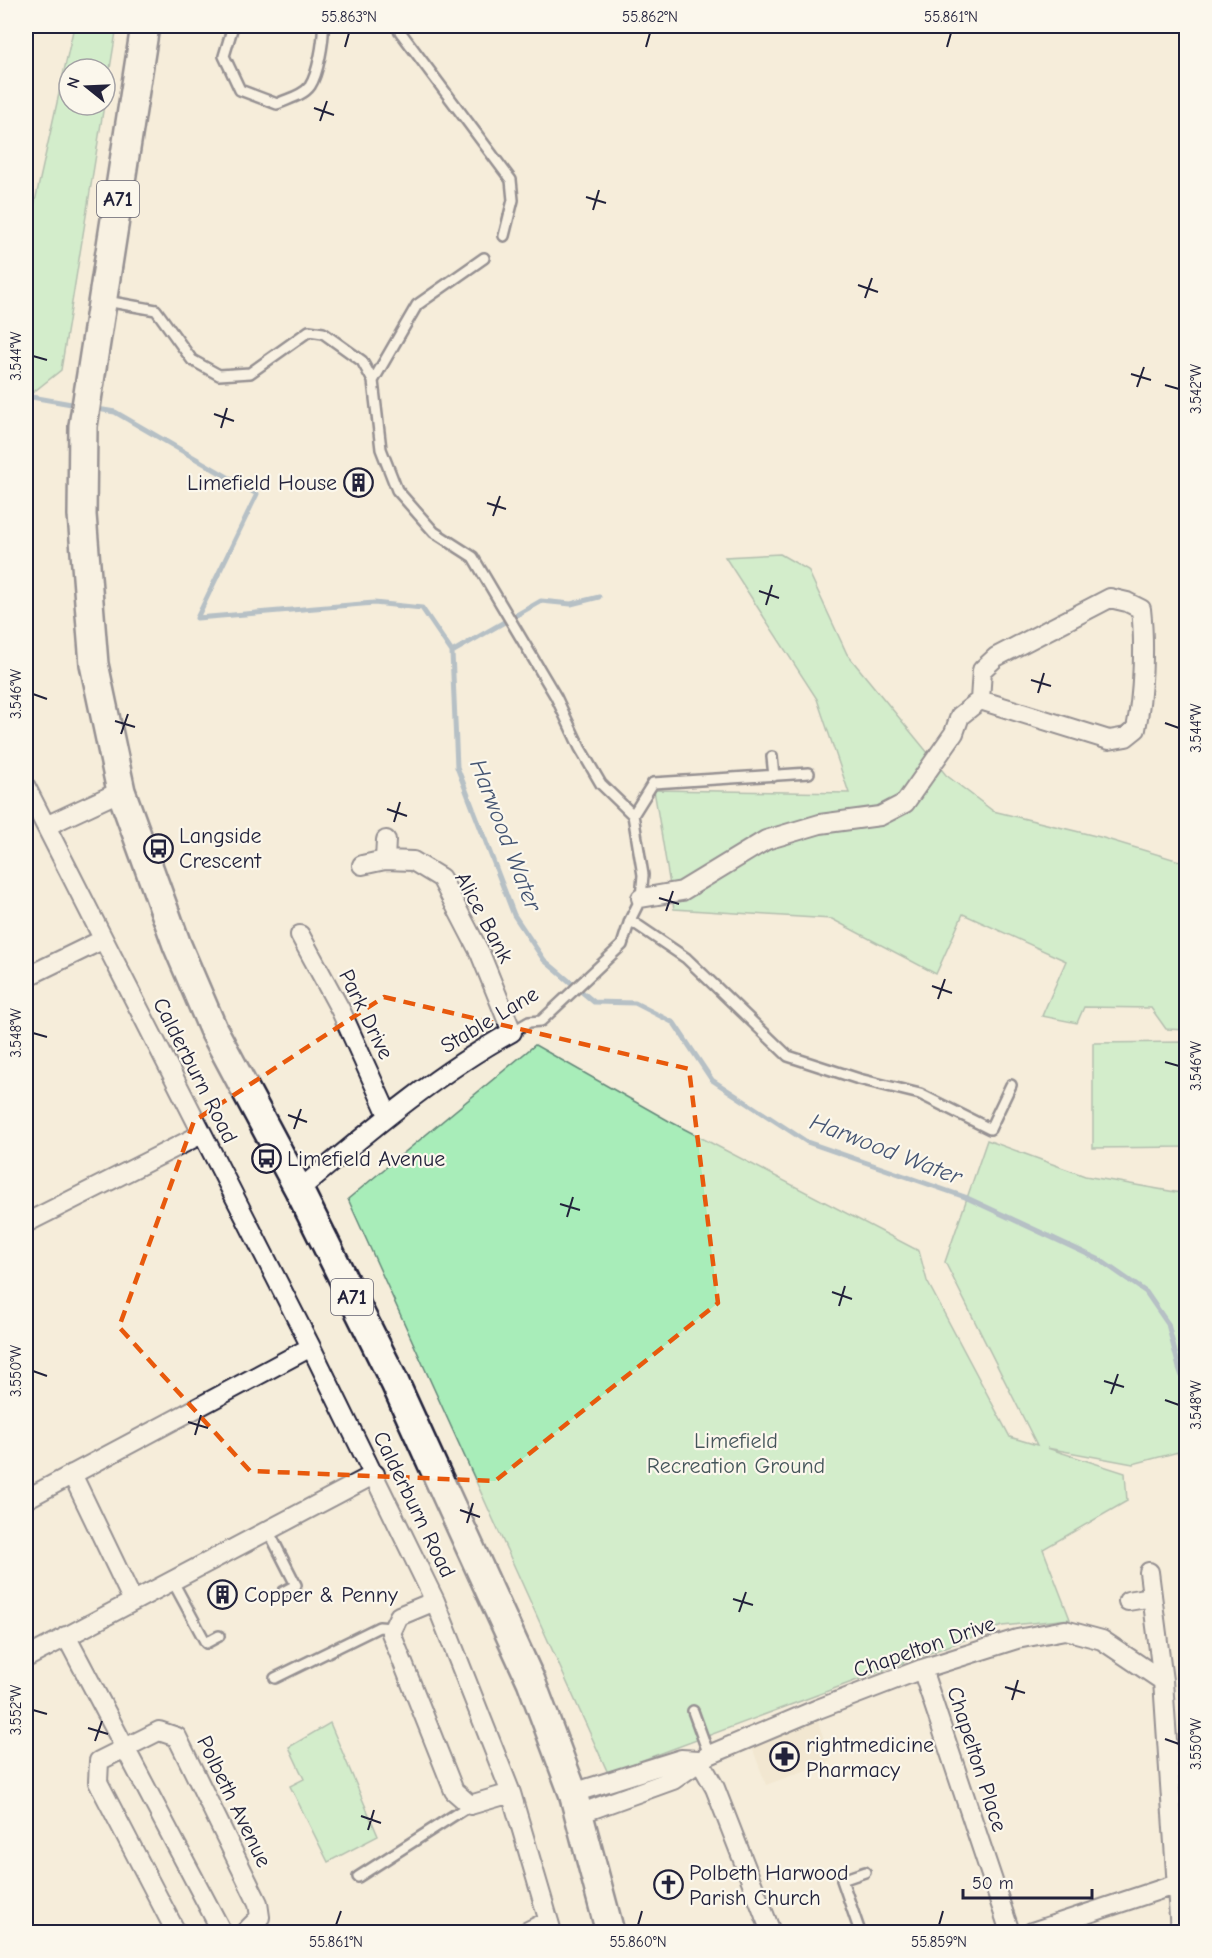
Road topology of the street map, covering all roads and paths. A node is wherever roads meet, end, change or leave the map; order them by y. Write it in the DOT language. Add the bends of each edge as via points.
graph roads {
  1 [pos="145,26"];
  2 [pos="233,26"];
  3 [pos="323,26"];
  4 [pos="396,26"];
  5 [pos="504,236"];
  6 [pos="484,258"];
  7 [pos="102,301"];
  8 [pos="373,381"];
  9 [pos="980,700"];
  10 [pos="772,756"];
  11 [pos="809,773"];
  12 [pos="774,776"];
  13 [pos="26,787"];
  14 [pos="121,791"];
  15 [pos="633,814"];
  16 [pos="46,826"];
  17 [pos="386,840"];
  18 [pos="385,860"];
  19 [pos="362,865"];
  20 [pos="641,898"];
  21 [pos="630,920"];
  22 [pos="300,935"];
  23 [pos="102,940"];
  24 [pos="26,977"];
  25 [pos="512,1032"];
  26 [pos="1011,1085"];
  27 [pos="388,1115"];
  28 [pos="202,1134"];
  29 [pos="299,1190"];
  30 [pos="26,1222"];
  31 [pos="312,1347"];
  32 [pos="72,1474"];
  33 [pos="375,1474"];
  34 [pos="26,1499"];
  35 [pos="268,1530"];
  36 [pos="1149,1572"];
  37 [pos="172,1580"];
  38 [pos="284,1592"];
  39 [pos="1152,1597"];
  40 [pos="133,1600"];
  41 [pos="435,1601"];
  42 [pos="1128,1601"];
  43 [pos="393,1628"];
  44 [pos="66,1636"];
  45 [pos="219,1636"];
  46 [pos="26,1658"];
  47 [pos="922,1669"];
  48 [pos="275,1678"];
  49 [pos="1163,1682"];
  50 [pos="693,1711"];
  51 [pos="126,1748"];
  52 [pos="704,1758"];
  53 [pos="511,1793"];
  54 [pos="576,1804"];
  55 [pos="470,1805"];
  56 [pos="865,1872"];
  57 [pos="358,1877"];
  58 [pos="1177,1884"];
  59 [pos="550,1927"];
  60 [pos="176,1932"];
  61 [pos="222,1932"];
  62 [pos="245,1932"];
  63 [pos="526,1932"];
  64 [pos="610,1932"];
  65 [pos="768,1932"];
  66 [pos="860,1932"];
  67 [pos="1010,1932"];
  68 [pos="1032,1932"];
  69 [pos="1180,1932"];
  1 -- 7 [label="main road, A71"];
  2 -- 3 [label="lane" via="224,56 240,90 277,104 311,85 324,41"];
  4 -- 5 [label="lane" via="511,180 513,200"];
  6 -- 8 [label="lane" via="417,305"];
  7 -- 8 [label="lane" via="156,310 192,360 219,375 250,374 309,331 323,333 362,361"];
  7 -- 14 [label="main road, A71" via="83,426 82,515 94,664"];
  8 -- 15 [label="lane" via="381,449 397,490 434,532 473,557 556,697 601,784"];
  9 -- 9 [label="street" via="1108,740 1126,737 1136,729 1140,709 1142,609 1110,598 996,657 982,670"];
  9 -- 20 [label="street" via="960,716 954,733 905,803 879,816 820,824 766,840 682,891"];
  10 -- 12 [label="lane"];
  11 -- 12 [label="lane"];
  12 -- 15 [label="lane" via="652,783"];
  13 -- 16 [label="street, Calderburn Road"];
  14 -- 16 [label="street"];
  14 -- 29 [label="main road, A71" via="169,924 213,1029"];
  15 -- 20 [label="lane, Stable Lane" via="643,874"];
  16 -- 23 [label="street, Calderburn Road"];
  17 -- 18 [label="street"];
  18 -- 19 [label="street, Alice Bank"];
  18 -- 25 [label="street, Alice Bank" via="412,861 441,878 480,953"];
  20 -- 21 [label="lane, Stable Lane"];
  21 -- 25 [label="lane, Stable Lane" via="622,945 541,1021 529,1022"];
  21 -- 26 [label="lane" via="686,958 788,1056 920,1094 990,1129"];
  22 -- 27 [label="street, Park Drive" via="340,1009"];
  23 -- 24 [label="street"];
  23 -- 28 [label="street, Calderburn Road"];
  25 -- 27 [label="street, Stable Lane" via="480,1049"];
  27 -- 29 [label="street, Stable Lane"];
  28 -- 30 [label="street"];
  28 -- 31 [label="street, Calderburn Road"];
  29 -- 54 [label="main road, A71" via="395,1383 531,1681"];
  31 -- 32 [label="street"];
  31 -- 33 [label="street, Calderburn Road"];
  32 -- 34 [label="street"];
  32 -- 40 [label="street"];
  33 -- 35 [label="street"];
  33 -- 41 [label="street, Calderburn Road"];
  35 -- 37 [label="street"];
  35 -- 38 [label="lane" via="296,1585"];
  36 -- 39 [label="street"];
  37 -- 40 [label="street"];
  37 -- 45 [label="lane" via="206,1643"];
  39 -- 42 [label="street"];
  39 -- 49 [label="street"];
  40 -- 44 [label="street"];
  41 -- 43 [label="street, Calderburn Road" via="399,1617"];
  41 -- 53 [label="street, Calderburn Road"];
  43 -- 48 [label="lane" via="379,1627"];
  43 -- 55 [label="street" via="391,1633 454,1791"];
  44 -- 46 [label="street"];
  44 -- 51 [label="street"];
  47 -- 49 [label="street, Chapelton Drive" via="1065,1630 1102,1640"];
  47 -- 52 [label="street, Chapelton Drive"];
  47 -- 67 [label="street, Chapelton Place"];
  49 -- 58 [label="street"];
  50 -- 52 [label="lane"];
  51 -- 60 [label="street, Polbeth Avenue" via="99,1761 98,1782"];
  51 -- 61 [label="street"];
  51 -- 62 [label="street, Polbeth Avenue" via="159,1731 177,1737 258,1903 260,1917"];
  52 -- 54 [label="street, Chapelton Drive" via="681,1759"];
  52 -- 65 [label="street"];
  53 -- 55 [label="street"];
  53 -- 59 [label="street, Calderburn Road"];
  54 -- 64 [label="main road, A71"];
  55 -- 57 [label="lane"];
  56 -- 66 [label="lane" via="842,1880"];
  58 -- 68 [label="street"];
  58 -- 69 [label="street"];
  59 -- 63 [label="street"];
}
